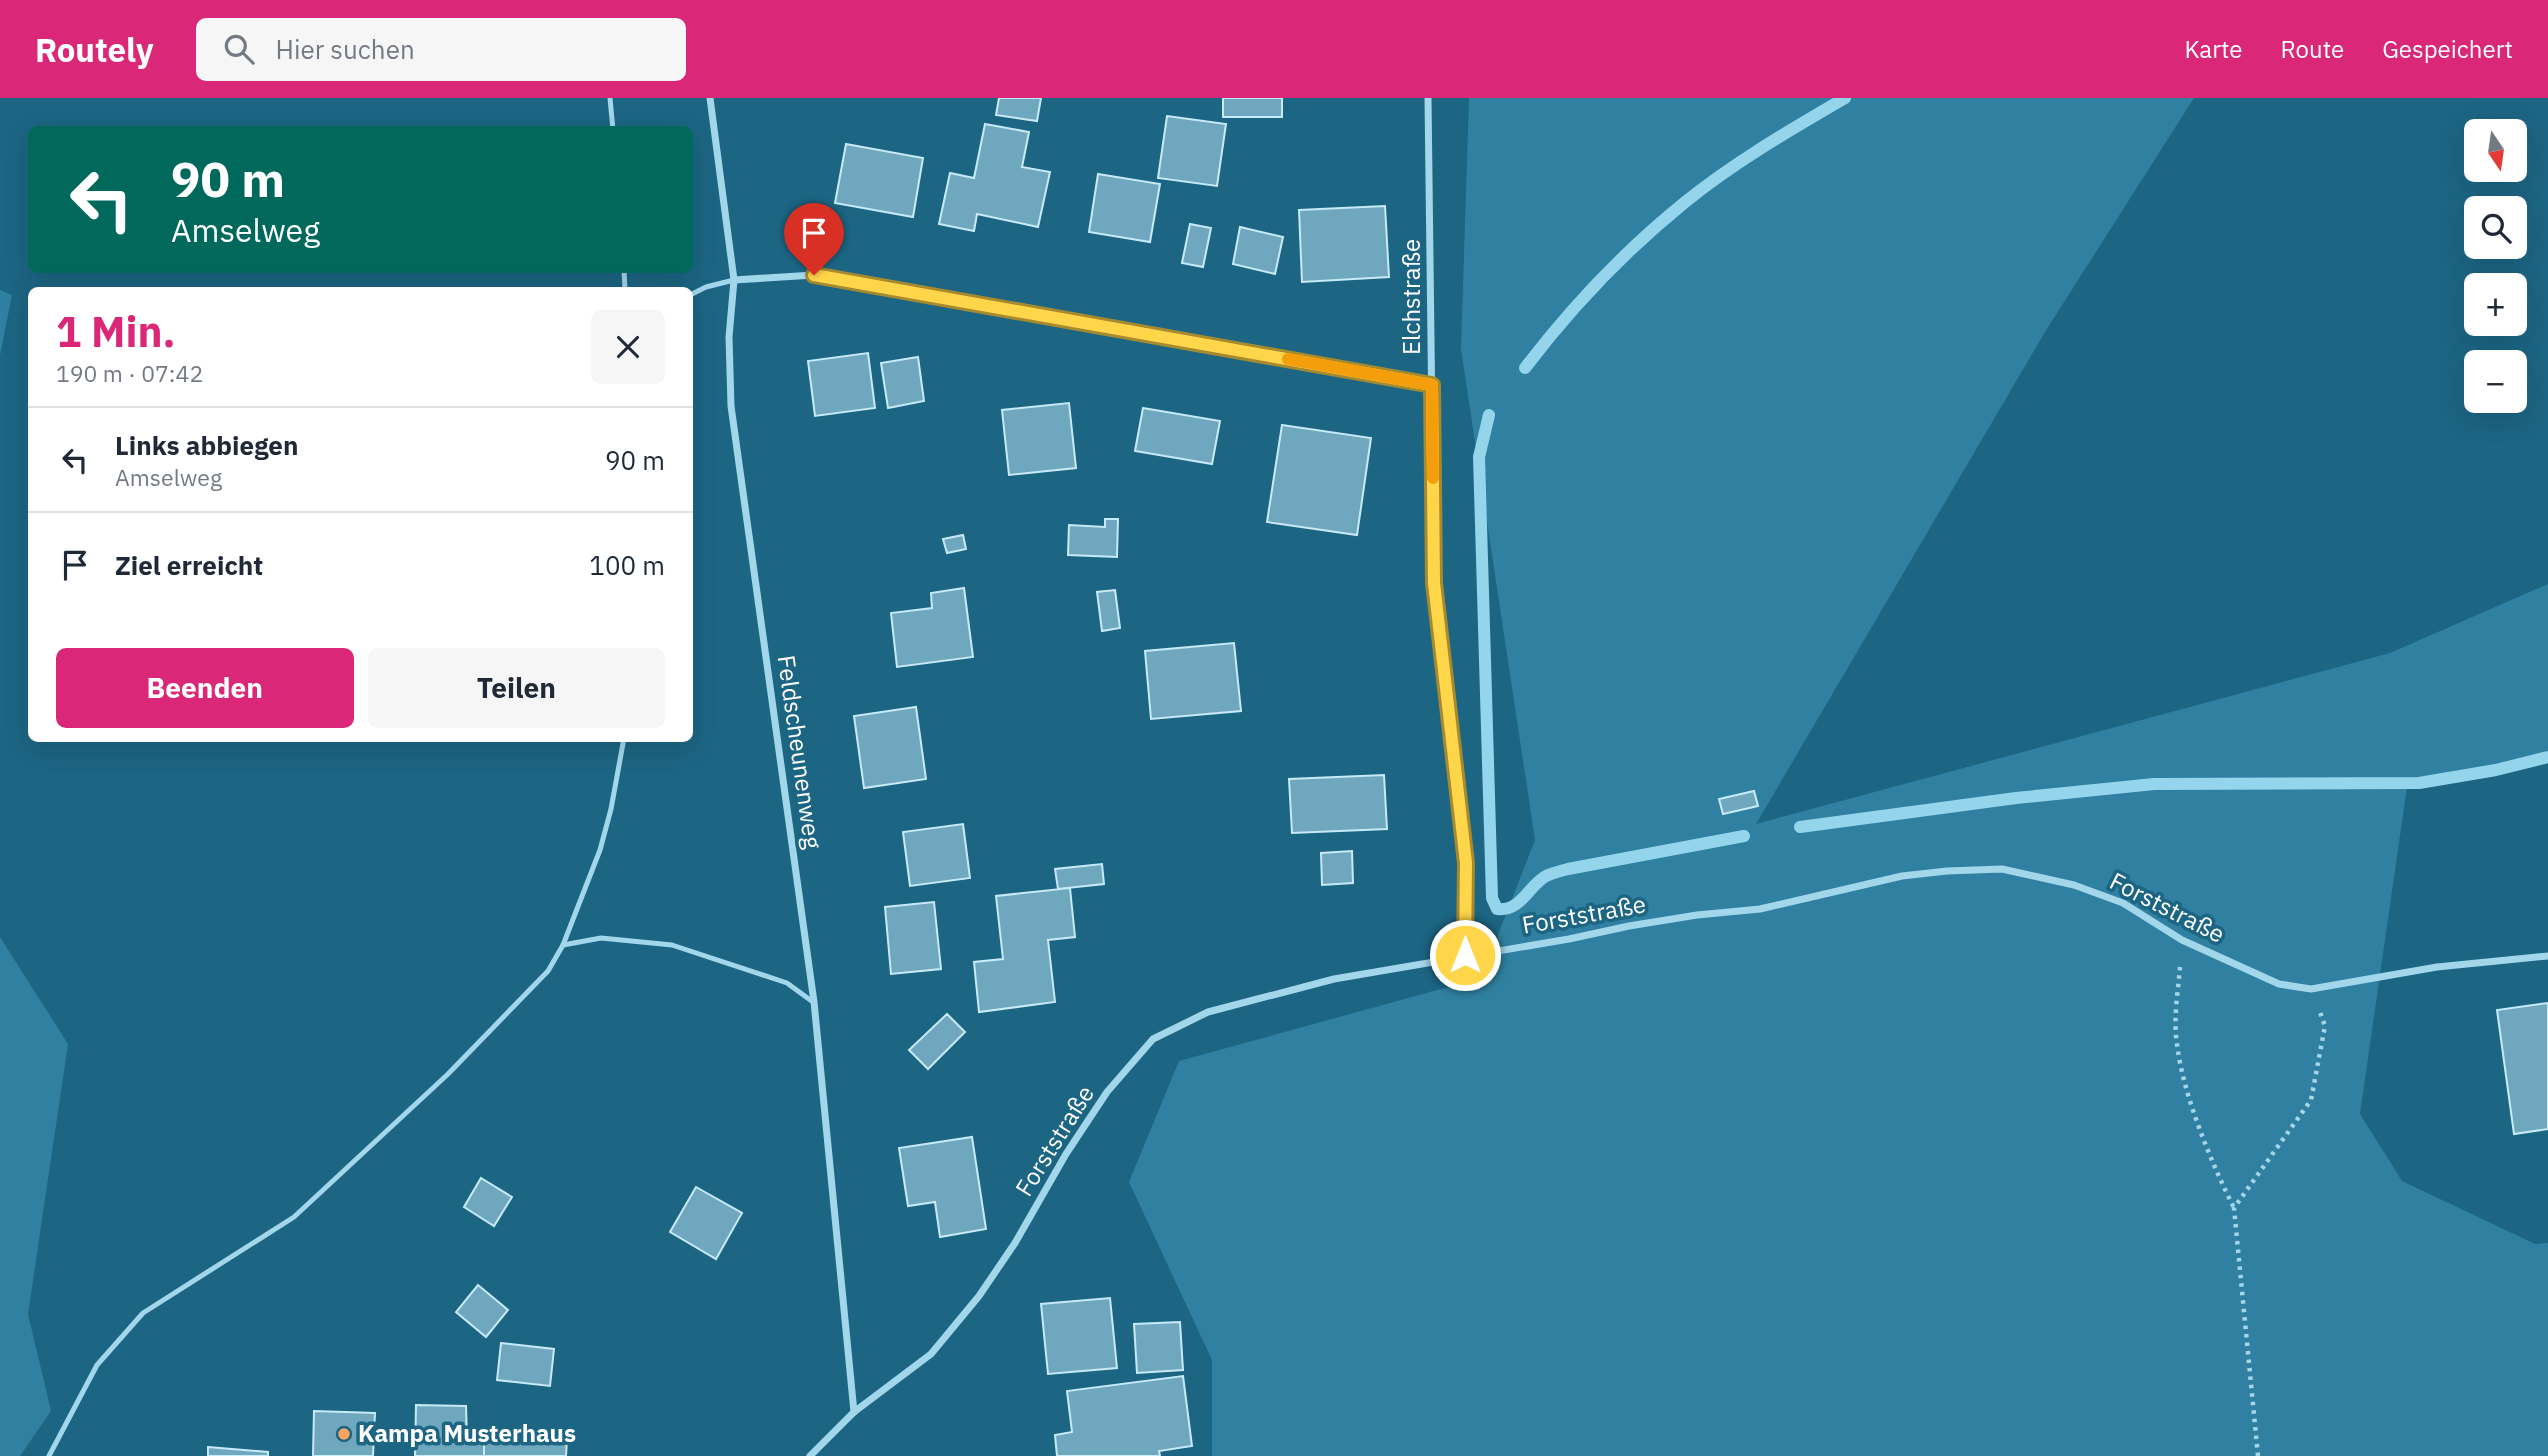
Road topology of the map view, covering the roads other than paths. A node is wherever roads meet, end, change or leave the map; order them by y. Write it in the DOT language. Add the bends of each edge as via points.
graph roads {
  1 [pos="610,98"];
  2 [pos="710,98"];
  3 [pos="1428,98"];
  4 [pos="613,126"];
  5 [pos="734,280"];
  6 [pos="693,294"];
  7 [pos="1432,385"];
  8 [pos="623,742"];
  9 [pos="564,945"];
  10 [pos="1465,955"];
  11 [pos="2548,956"];
  12 [pos="814,1002"];
  13 [pos="855,1412"];
  14 [pos="49,1456"];
  15 [pos="810,1456"];
  1 -- 4 [label="lane"];
  2 -- 5 [label="street, Feldscheunenweg"];
  3 -- 7 [label="street, Elchstraße"];
  5 -- 6 [label="lane"];
  5 -- 7 [label="street" via="814,275"];
  5 -- 12 [label="street, Feldscheunenweg" via="729,337 731,406"];
  7 -- 10 [label="street, Elchstraße" via="1434,583 1466,863"];
  8 -- 9 [label="lane" via="600,850"];
  9 -- 12 [label="lane" via="601,938 672,945 787,983"];
  9 -- 14 [label="lane" via="548,971 447,1074 294,1217 143,1313 97,1365"];
  10 -- 11 [label="street, Forststraße" via="1670,919 1760,909 1902,876 2002,869 2074,885 2123,903 2182,940 2279,984 2311,989 2437,967"];
  10 -- 13 [label="street, Forststraße" via="1334,979 1208,1012 1153,1040 1107,1092 979,1296 931,1354"];
  12 -- 13 [label="street, Feldscheunenweg"];
  13 -- 15 [label="street, Forststraße"];
}
